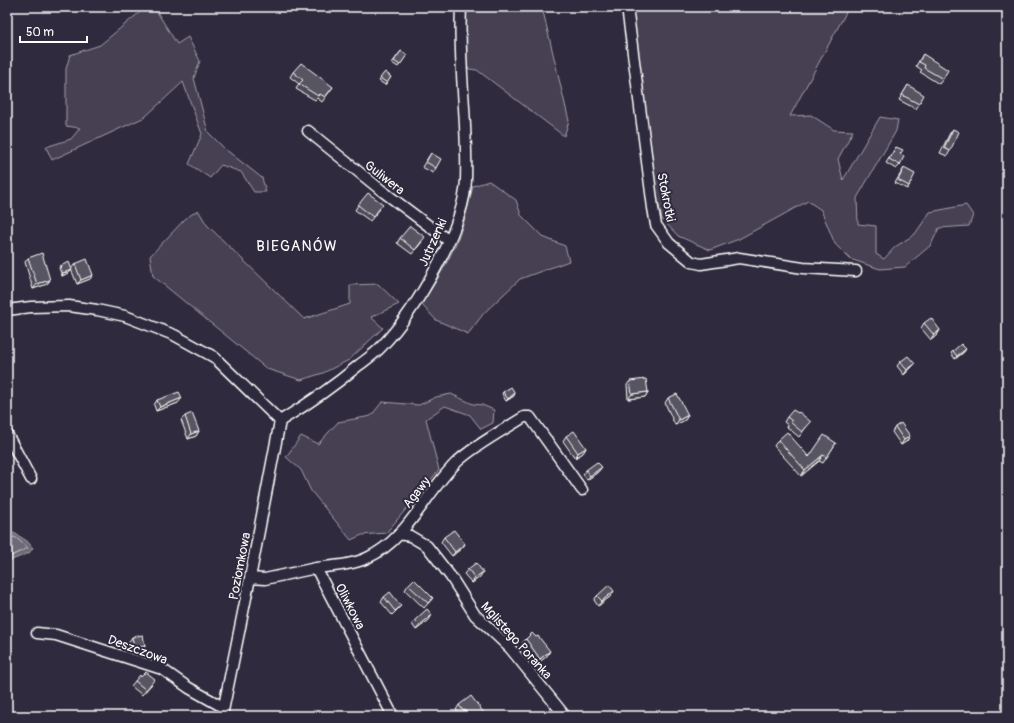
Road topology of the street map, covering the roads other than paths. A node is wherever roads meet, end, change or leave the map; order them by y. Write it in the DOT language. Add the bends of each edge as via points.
graph roads {
  1 [pos="462,7"];
  2 [pos="627,7"];
  3 [pos="308,131"];
  4 [pos="448,241"];
  5 [pos="856,271"];
  6 [pos="7,310"];
  7 [pos="280,421"];
  8 [pos="7,434"];
  9 [pos="31,479"];
  10 [pos="582,490"];
  11 [pos="399,534"];
  12 [pos="316,568"];
  13 [pos="250,578"];
  14 [pos="37,633"];
  15 [pos="222,711"];
  16 [pos="392,716"];
  17 [pos="565,716"];
  1 -- 4 [label="street, Jutrzenki" via="460,69 466,181"];
  2 -- 5 [label="street, Stokrotki" via="656,225 669,243 685,257 700,264 739,258 803,268"];
  3 -- 4 [label="street, Guliwera"];
  4 -- 7 [label="street, Jutrzenki" via="414,303 382,346 335,386"];
  6 -- 7 [label="street" via="31,306 69,306 97,310 125,316 174,335 214,357"];
  7 -- 13 [label="street, Poziomkowa"];
  8 -- 9 [label="street"];
  10 -- 11 [label="street, Agawy" via="530,417 524,417 458,461"];
  11 -- 12 [label="street, Agawy" via="379,552 367,558 352,563"];
  11 -- 17 [label="street, Mglistego Poranka" via="410,536 427,546 475,615 510,648"];
  12 -- 13 [label="street" via="265,578"];
  12 -- 16 [label="street, Oliwkowa"];
  13 -- 15 [label="street, Poziomkowa"];
  14 -- 15 [label="street, Deszczowa" via="56,635 162,669"];
}
